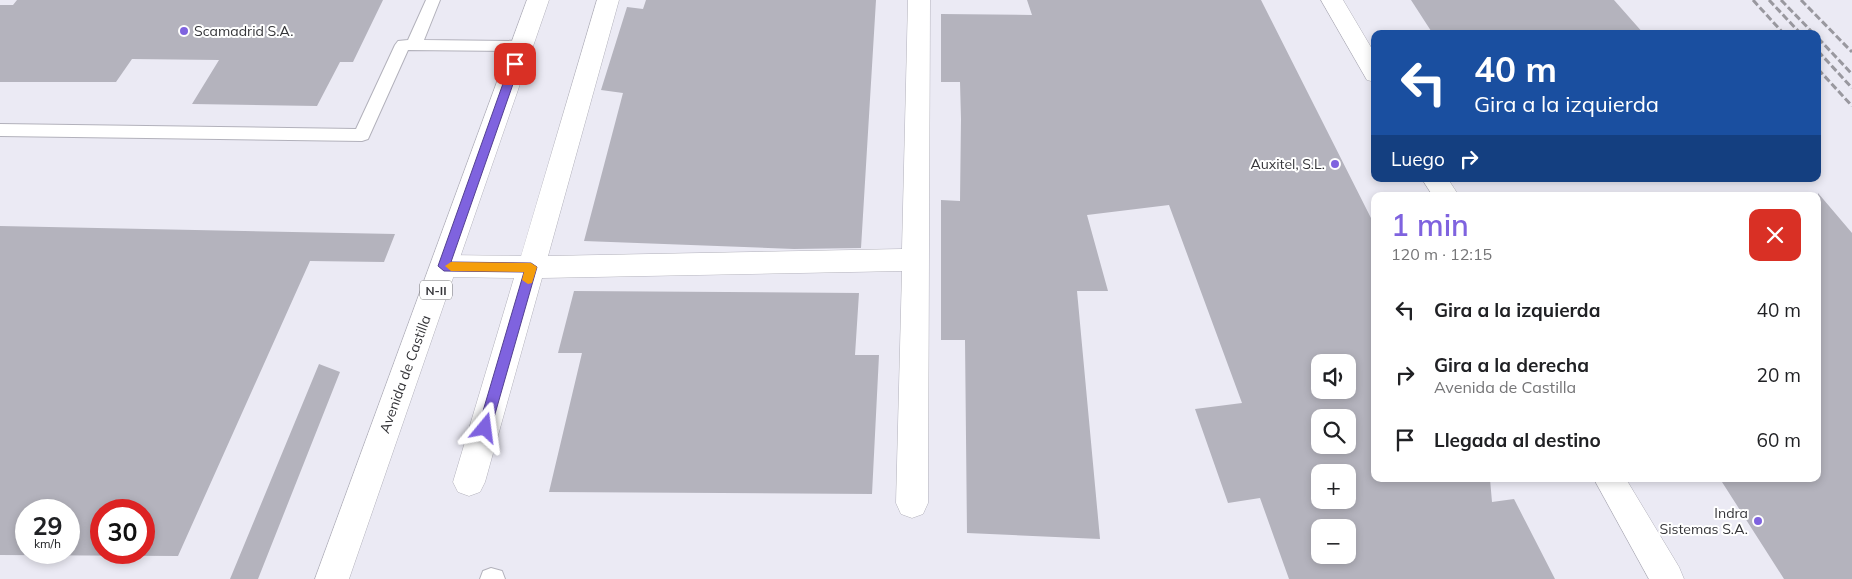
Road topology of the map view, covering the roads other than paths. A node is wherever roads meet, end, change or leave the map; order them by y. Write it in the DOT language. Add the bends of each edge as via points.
graph roads {
  1 [pos="433,0"];
  2 [pos="538,0"];
  3 [pos="608,0"];
  4 [pos="920,0"];
  5 [pos="1332,0"];
  6 [pos="414,45"];
  7 [pos="522,46"];
  8 [pos="1371,67"];
  9 [pos="0,130"];
  10 [pos="916,260"];
  11 [pos="444,266"];
  12 [pos="531,267"];
  13 [pos="469,482"];
  14 [pos="1611,482"];
  15 [pos="912,503"];
  16 [pos="332,579"];
  17 [pos="1667,579"];
  1 -- 6 [label="lane"];
  2 -- 7 [label="street, Avenida de Castilla / N-II"];
  3 -- 12 [label="street"];
  4 -- 10 [label="street"];
  5 -- 8 [label="street"];
  6 -- 7 [label="lane"];
  6 -- 9 [label="lane" via="403,45 362,135"];
  7 -- 11 [label="street, Avenida de Castilla / N-II"];
  10 -- 12 [label="street"];
  10 -- 15 [label="street"];
  11 -- 12 [label="street"];
  11 -- 16 [label="street, Avenida de Castilla / N-II"];
  12 -- 13 [label="street"];
  14 -- 17 [label="street"];
}
